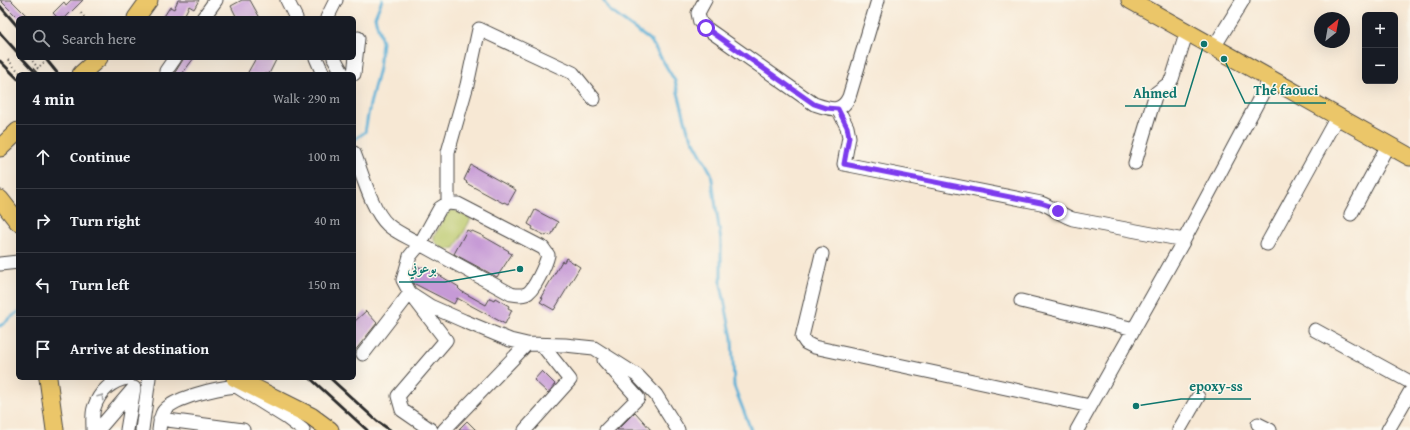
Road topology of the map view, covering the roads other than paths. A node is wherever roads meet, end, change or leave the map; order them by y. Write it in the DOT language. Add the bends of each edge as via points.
graph roads {
  1 [pos="149,0"];
  2 [pos="216,0"];
  3 [pos="287,0"];
  4 [pos="336,0"];
  5 [pos="705,0"];
  6 [pos="878,0"];
  7 [pos="1130,0"];
  8 [pos="1243,0"];
  9 [pos="137,16"];
  10 [pos="204,16"];
  11 [pos="295,16"];
  12 [pos="328,16"];
  13 [pos="1187,31"];
  14 [pos="358,38"];
  15 [pos="1214,47"];
  16 [pos="356,56"];
  17 [pos="97,60"];
  18 [pos="174,60"];
  19 [pos="317,60"];
  20 [pos="335,60"];
  21 [pos="356,60"];
  22 [pos="166,71"];
  23 [pos="83,72"];
  24 [pos="322,72"];
  25 [pos="342,72"];
  26 [pos="354,72"];
  27 [pos="1270,79"];
  28 [pos="594,99"];
  29 [pos="838,109"];
  30 [pos="1337,117"];
  31 [pos="16,133"];
  32 [pos="1388,145"];
  33 [pos="0,148"];
  34 [pos="1410,157"];
  35 [pos="356,158"];
  36 [pos="1135,163"];
  37 [pos="0,199"];
  38 [pos="448,203"];
  39 [pos="1351,214"];
  40 [pos="16,219"];
  41 [pos="1184,240"];
  42 [pos="420,244"];
  43 [pos="1267,244"];
  44 [pos="822,254"];
  45 [pos="16,262"];
  46 [pos="0,264"];
  47 [pos="410,293"];
  48 [pos="1022,301"];
  49 [pos="1134,329"];
  50 [pos="1315,330"];
  51 [pos="527,344"];
  52 [pos="542,344"];
  53 [pos="594,348"];
  54 [pos="363,354"];
  55 [pos="48,380"];
  56 [pos="117,380"];
  57 [pos="149,380"];
  58 [pos="132,381"];
  59 [pos="233,381"];
  60 [pos="1410,382"];
  61 [pos="1410,392"];
  62 [pos="1198,397"];
  63 [pos="1090,406"];
  64 [pos="129,416"];
  65 [pos="160,424"];
  66 [pos="1258,424"];
  67 [pos="307,425"];
  68 [pos="55,430"];
  69 [pos="93,430"];
  70 [pos="98,430"];
  71 [pos="119,430"];
  72 [pos="127,430"];
  73 [pos="142,430"];
  74 [pos="243,430"];
  75 [pos="330,430"];
  76 [pos="431,430"];
  77 [pos="444,430"];
  78 [pos="525,430"];
  79 [pos="606,430"];
  80 [pos="678,430"];
  81 [pos="1077,430"];
  82 [pos="1179,430"];
  83 [pos="1270,430"];
  84 [pos="1388,430"];
  1 -- 9 [label="main road"];
  2 -- 10 [label="street"];
  3 -- 11 [label="street"];
  4 -- 12 [label="street"];
  5 -- 29 [label="street" via="698,13 700,22 706,28 814,104"];
  6 -- 29 [label="street" via="849,98 846,104"];
  7 -- 13 [label="main road"];
  8 -- 15 [label="street"];
  13 -- 15 [label="main road"];
  13 -- 36 [label="street" via="1172,79 1156,93"];
  14 -- 16 [label="street"];
  15 -- 27 [label="main road"];
  17 -- 23 [label="main road"];
  18 -- 22 [label="street"];
  19 -- 24 [label="street"];
  20 -- 25 [label="street"];
  21 -- 26 [label="street"];
  27 -- 30 [label="main road"];
  27 -- 41 [label="street"];
  28 -- 38 [label="street" via="573,73 479,29 467,85 448,152"];
  29 -- 41 [label="street" via="849,137 844,164 1041,203 1073,219"];
  30 -- 32 [label="main road"];
  30 -- 43 [label="street"];
  31 -- 33 [label="main road"];
  32 -- 34 [label="main road"];
  32 -- 39 [label="street"];
  35 -- 42 [label="street" via="382,218 395,230"];
  37 -- 40 [label="main road"];
  38 -- 42 [label="street" via="440,208"];
  38 -- 42 [label="street" via="458,204 543,248 548,255 546,263 528,294 511,294"];
  41 -- 49 [label="street"];
  42 -- 47 [label="street" via="410,256 403,280"];
  44 -- 63 [label="street" via="802,338 806,344"];
  45 -- 46 [label="street"];
  47 -- 51 [label="street" via="430,306 464,321 510,340"];
  47 -- 54 [label="street"];
  47 -- 76 [label="street" via="446,340 398,396 402,410"];
  48 -- 49 [label="street"];
  49 -- 63 [label="street"];
  50 -- 60 [label="street"];
  51 -- 52 [label="street"];
  51 -- 77 [label="street"];
  52 -- 53 [label="street"];
  52 -- 78 [label="street" via="570,380"];
  53 -- 79 [label="street" via="638,398"];
  53 -- 80 [label="street" via="638,376 656,395"];
  55 -- 68 [label="main road"];
  69 -- 56 [label="street, one-way" via="94,409 99,398 110,384"];
  57 -- 73 [label="street"];
  58 -- 64 [label="street"];
  58 -- 70 [label="street"];
  59 -- 65 [label="street" via="170,405 164,410"];
  59 -- 67 [label="main road"];
  61 -- 84 [label="street"];
  62 -- 82 [label="street"];
  63 -- 81 [label="street"];
  64 -- 71 [label="street"];
  64 -- 72 [label="street"];
  65 -- 74 [label="street"];
  66 -- 83 [label="street"];
  67 -- 75 [label="main road"];
}
